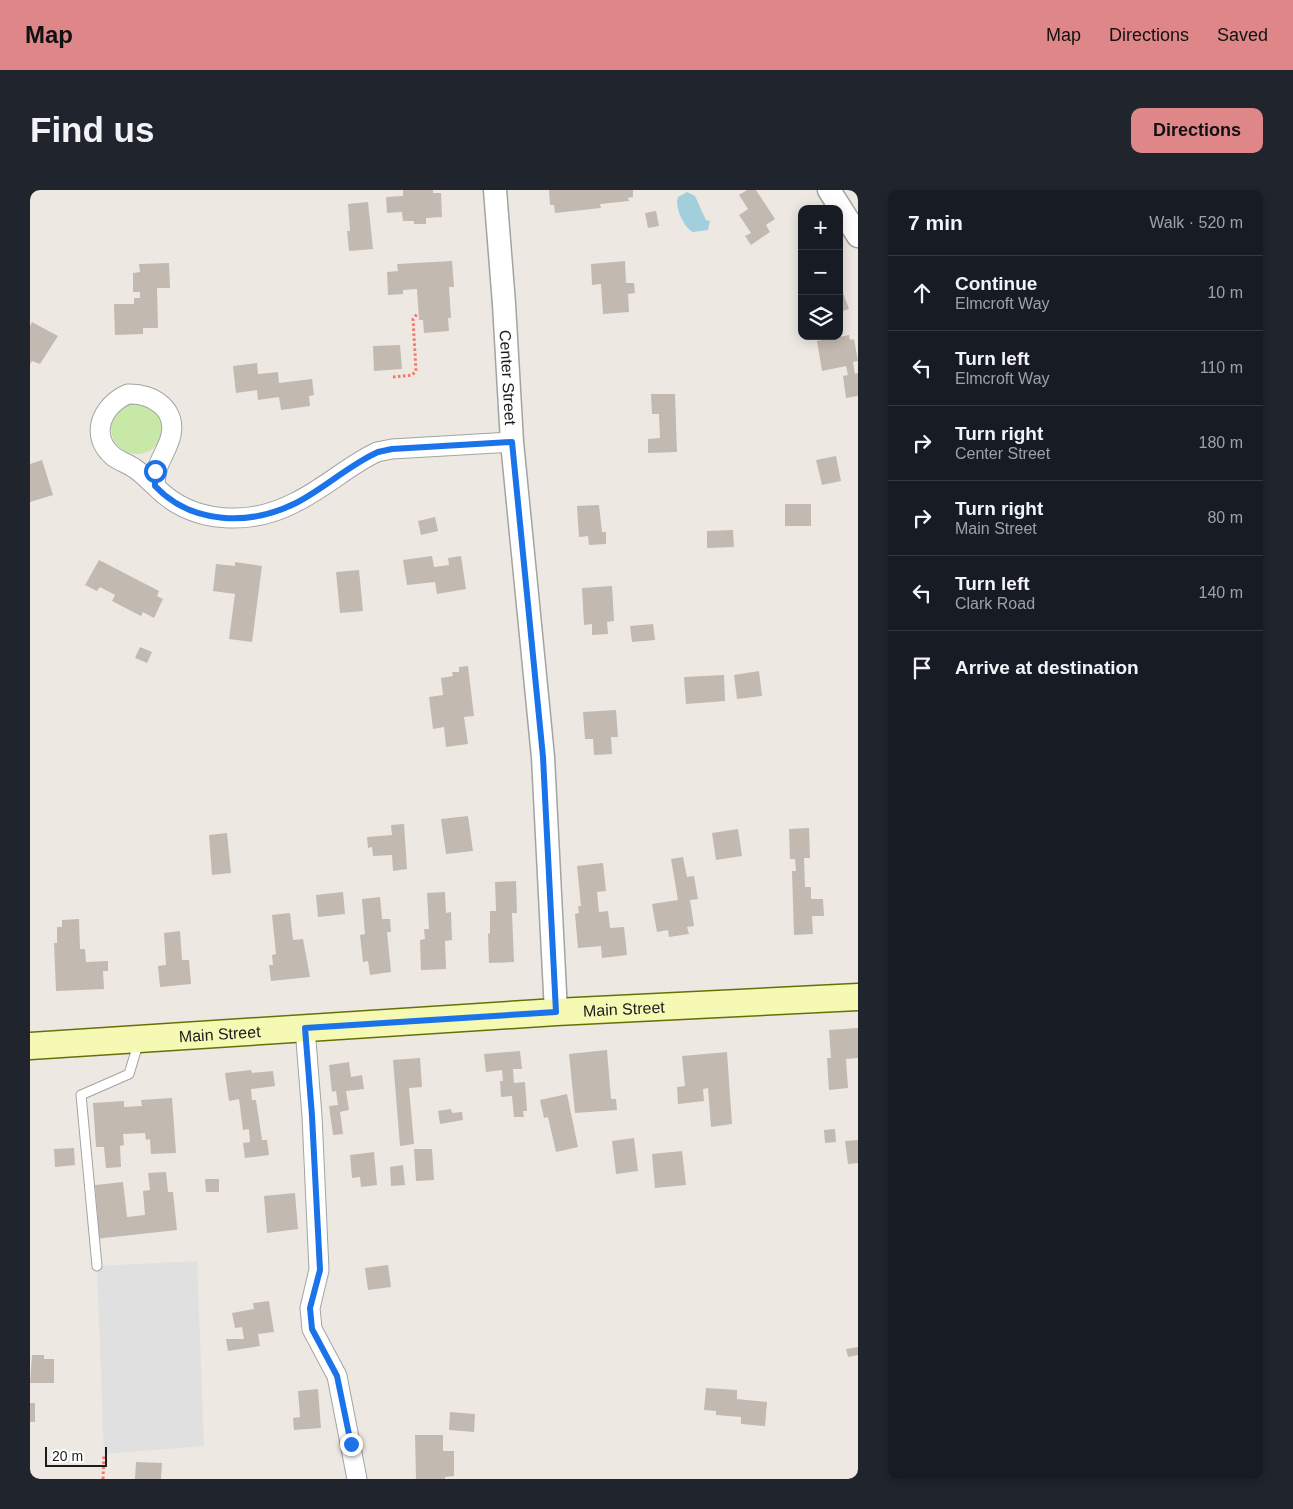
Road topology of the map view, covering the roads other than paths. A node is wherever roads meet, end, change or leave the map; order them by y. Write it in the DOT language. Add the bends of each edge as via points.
graph roads {
  1 [pos="495,190"];
  2 [pos="829,190"];
  3 [pos="858,236"];
  4 [pos="512,442"];
  5 [pos="155,486"];
  6 [pos="858,997"];
  7 [pos="556,1012"];
  8 [pos="305,1028"];
  9 [pos="140,1039"];
  10 [pos="30,1046"];
  11 [pos="97,1266"];
  12 [pos="357,1479"];
  1 -- 4 [label="street, Center Street"];
  2 -- 3 [label="street"];
  4 -- 5 [label="street" via="378,452 298,502 281,510 244,518 207,516 163,495"];
  4 -- 7 [label="street, Center Street" via="543,757"];
  5 -- 5 [label="street" via="155,471 172,426 162,404 152,397 128,394 117,399 106,411 100,427 102,438 114,457 136,469"];
  6 -- 7 [label="main road, Main Street"];
  7 -- 8 [label="main road, Main Street"];
  8 -- 9 [label="main road, Main Street"];
  8 -- 12 [label="street" via="320,1270 310,1308 312,1329 337,1376"];
  9 -- 10 [label="main road, Main Street"];
  9 -- 11 [label="lane" via="130,1074 81,1095"];
}
